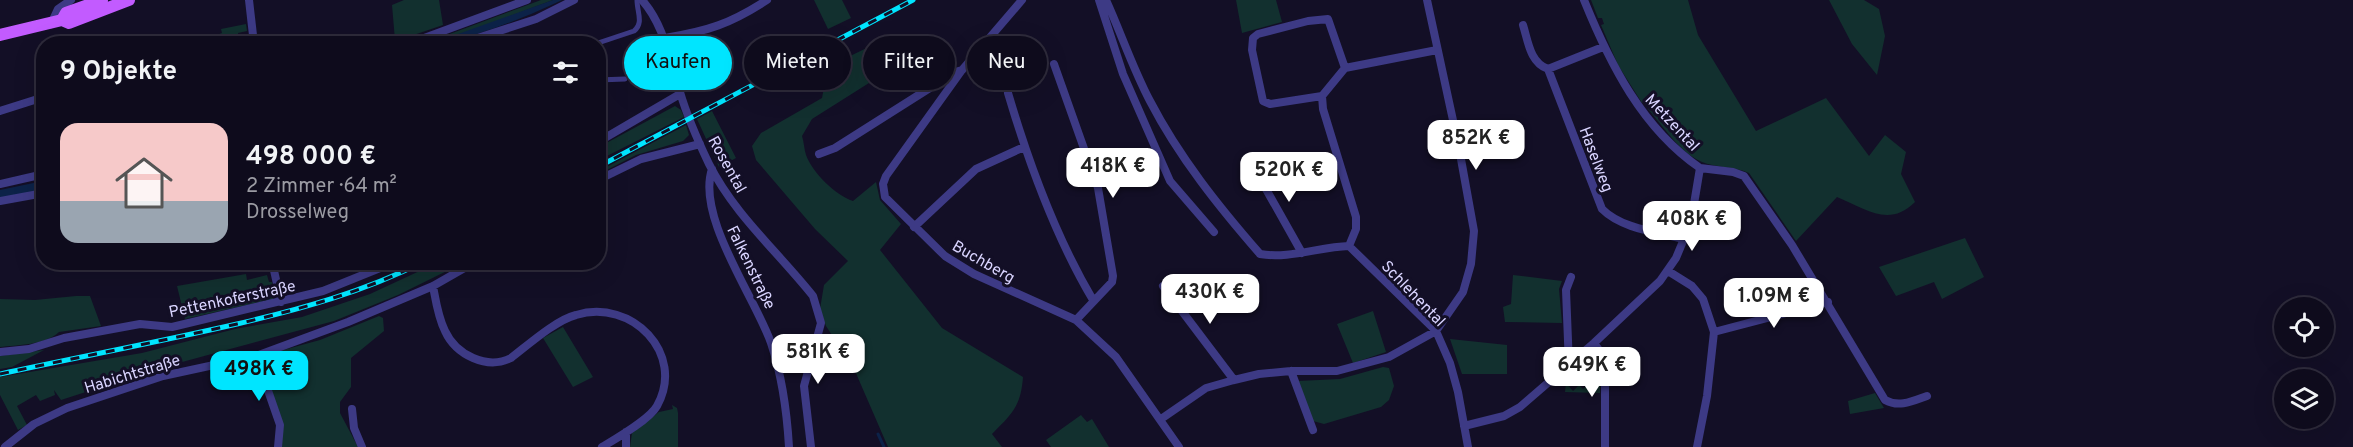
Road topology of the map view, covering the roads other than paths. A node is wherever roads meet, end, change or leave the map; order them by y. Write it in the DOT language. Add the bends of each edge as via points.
graph roads {
  1 [pos="71,0"];
  2 [pos="102,0"];
  3 [pos="129,0"];
  4 [pos="249,0"];
  5 [pos="527,0"];
  6 [pos="574,0"];
  7 [pos="637,0"];
  8 [pos="642,0"];
  9 [pos="767,0"];
  10 [pos="1022,0"];
  11 [pos="1100,0"];
  12 [pos="1106,0"];
  13 [pos="1427,0"];
  14 [pos="1584,0"];
  15 [pos="56,22"];
  16 [pos="1523,25"];
  17 [pos="0,35"];
  18 [pos="253,36"];
  19 [pos="430,36"];
  20 [pos="484,36"];
  21 [pos="663,36"];
  22 [pos="674,36"];
  23 [pos="606,40"];
  24 [pos="1603,47"];
  25 [pos="1437,50"];
  26 [pos="1054,64"];
  27 [pos="1345,68"];
  28 [pos="1548,69"];
  29 [pos="962,70"];
  30 [pos="606,80"];
  31 [pos="624,80"];
  32 [pos="679,90"];
  33 [pos="1008,93"];
  34 [pos="680,94"];
  35 [pos="1322,96"];
  36 [pos="36,100"];
  37 [pos="0,111"];
  38 [pos="606,137"];
  39 [pos="700,144"];
  40 [pos="1024,147"];
  41 [pos="819,154"];
  42 [pos="1253,166"];
  43 [pos="1700,168"];
  44 [pos="712,169"];
  45 [pos="36,176"];
  46 [pos="606,176"];
  47 [pos="0,184"];
  48 [pos="36,194"];
  49 [pos="0,201"];
  50 [pos="914,227"];
  51 [pos="1214,232"];
  52 [pos="1684,239"];
  53 [pos="1349,246"];
  54 [pos="1302,253"];
  55 [pos="274,270"];
  56 [pos="375,270"];
  57 [pos="461,270"];
  58 [pos="1668,271"];
  59 [pos="1571,277"];
  60 [pos="433,286"];
  61 [pos="1162,286"];
  62 [pos="1093,300"];
  63 [pos="281,302"];
  64 [pos="1828,302"];
  65 [pos="1076,320"];
  66 [pos="1436,331"];
  67 [pos="1714,332"];
  68 [pos="1594,344"];
  69 [pos="0,352"];
  70 [pos="256,356"];
  71 [pos="1569,366"];
  72 [pos="1291,371"];
  73 [pos="1234,380"];
  74 [pos="1927,396"];
  75 [pos="352,409"];
  76 [pos="1161,419"];
  77 [pos="1464,426"];
  78 [pos="1313,430"];
  79 [pos="626,432"];
  80 [pos="5,447"];
  81 [pos="278,447"];
  82 [pos="362,447"];
  83 [pos="602,447"];
  84 [pos="626,447"];
  85 [pos="789,447"];
  86 [pos="811,447"];
  87 [pos="1179,447"];
  88 [pos="1468,447"];
  89 [pos="1605,447"];
  90 [pos="1697,447"];
  1 -- 15 [label="street" via="58,9"];
  2 -- 15 [label="main road" via="66,13"];
  3 -- 15 [label="main road" via="69,23"];
  4 -- 18 [label="street"];
  5 -- 19 [label="street"];
  6 -- 20 [label="street" via="536,19"];
  7 -- 23 [label="street" via="639,27"];
  8 -- 21 [label="street, Rosental"];
  9 -- 22 [label="street" via="715,28"];
  10 -- 29 [label="street, Buchberg"];
  11 -- 51 [label="street" via="1123,74 1170,181"];
  12 -- 54 [label="street" via="1149,100 1220,208 1260,254"];
  13 -- 25 [label="street"];
  14 -- 24 [label="street, Metzental"];
  15 -- 17 [label="main road"];
  16 -- 28 [label="street, Haselweg" via="1535,61"];
  24 -- 28 [label="street"];
  24 -- 43 [label="street, Metzental" via="1641,113"];
  25 -- 27 [label="street"];
  25 -- 66 [label="street" via="1474,231 1472,264 1463,292"];
  26 -- 62 [label="street" via="1098,188 1113,276 1112,282"];
  27 -- 35 [label="street"];
  27 -- 35 [label="street" via="1328,19 1253,38 1263,101 1270,104"];
  28 -- 52 [label="street, Haselweg" via="1602,209 1611,218"];
  29 -- 41 [label="street, Buchberg" via="836,148"];
  29 -- 50 [label="street, Buchberg" via="883,184 890,205"];
  30 -- 31 [label="street"];
  32 -- 34 [label="street, Rosental"];
  33 -- 40 [label="street"];
  34 -- 38 [label="street"];
  34 -- 39 [label="street, Rosental"];
  35 -- 53 [label="street" via="1356,217"];
  36 -- 37 [label="street"];
  39 -- 44 [label="street, Rosental"];
  39 -- 46 [label="street" via="641,159"];
  40 -- 50 [label="street" via="976,169"];
  40 -- 62 [label="street" via="1058,235"];
  42 -- 54 [label="street"];
  43 -- 52 [label="street, Metzental" via="1695,204"];
  43 -- 64 [label="street" via="1744,176"];
  44 -- 85 [label="street, Falkenstraße" via="708,180 716,224 762,317 772,346"];
  44 -- 86 [label="street, Rosental" via="740,212 813,296 821,322 804,386"];
  45 -- 47 [label="street"];
  48 -- 49 [label="street"];
  50 -- 65 [label="street, Buchberg" via="945,256 974,274"];
  52 -- 58 [label="street, Metzental"];
  53 -- 54 [label="street"];
  53 -- 66 [label="street, Schlehental"];
  55 -- 63 [label="street"];
  56 -- 63 [label="street, Pettenkoferstraße" via="323,291"];
  57 -- 60 [label="street, Habichtstraße"];
  58 -- 67 [label="street" via="1692,286 1703,299"];
  58 -- 68 [label="street, Metzental"];
  59 -- 71 [label="street" via="1566,290"];
  60 -- 70 [label="street, Habichtstraße"];
  60 -- 79 [label="street" via="446,333 461,351 488,363 511,358 575,315 597,311 620,313 635,322 652,339 665,379 655,409"];
  61 -- 73 [label="street"];
  62 -- 65 [label="street"];
  63 -- 69 [label="street, Pettenkoferstraße" via="172,327 140,324"];
  64 -- 67 [label="street"];
  64 -- 74 [label="street" via="1885,400 1900,404"];
  65 -- 76 [label="street, Buchberg" via="1116,357"];
  66 -- 72 [label="street" via="1389,357 1365,365 1337,371"];
  66 -- 77 [label="street, Schlehental" via="1450,363"];
  67 -- 90 [label="street"];
  68 -- 71 [label="street, Metzental"];
  68 -- 89 [label="street" via="1605,358"];
  70 -- 80 [label="street, Habichtstraße" via="163,376 67,408 34,424"];
  70 -- 81 [label="street" via="280,425"];
  71 -- 77 [label="street, Metzental" via="1504,416"];
  72 -- 73 [label="street"];
  72 -- 78 [label="street"];
  73 -- 76 [label="street" via="1206,388"];
  75 -- 82 [label="street"];
  76 -- 87 [label="street, Buchberg"];
  77 -- 88 [label="street, Schlehental"];
  79 -- 83 [label="street"];
  79 -- 84 [label="street"];
}
